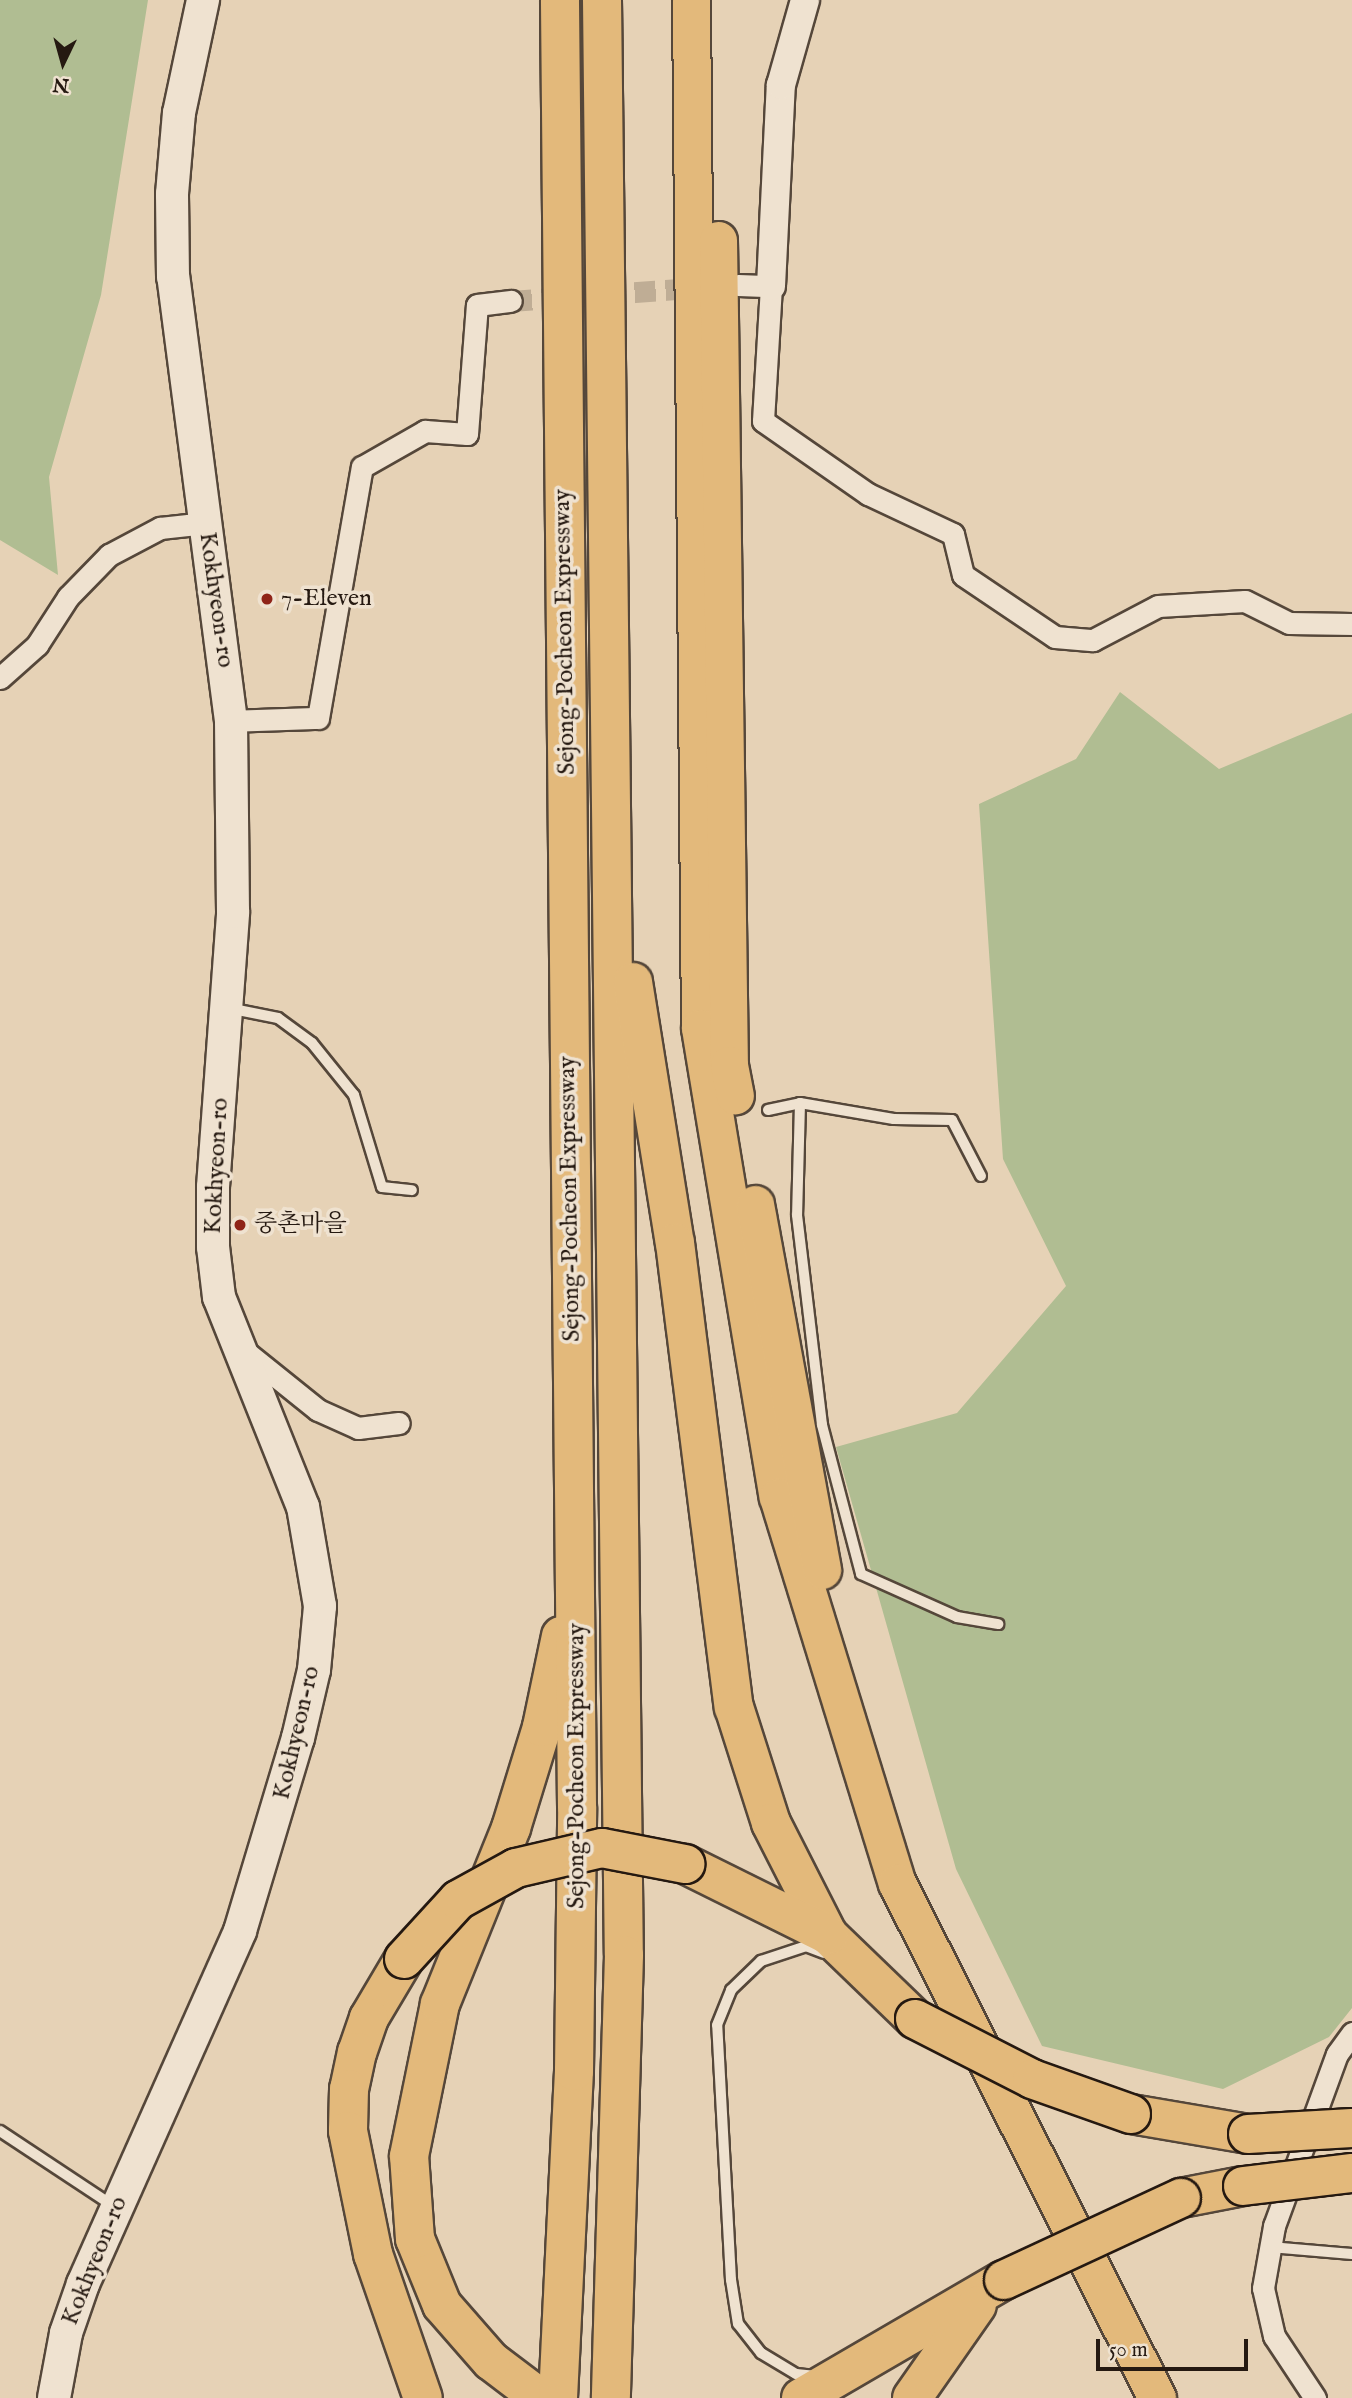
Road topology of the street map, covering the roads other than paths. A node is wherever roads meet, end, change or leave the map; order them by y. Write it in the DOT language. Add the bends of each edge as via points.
graph roads {
  1 [pos="203,0"];
  2 [pos="560,0"];
  3 [pos="602,0"];
  4 [pos="691,0"];
  5 [pos="715,0"];
  6 [pos="805,0"];
  7 [pos="738,285"];
  8 [pos="771,286"];
  9 [pos="511,301"];
  10 [pos="206,523"];
  11 [pos="1352,624"];
  12 [pos="0,678"];
  13 [pos="231,721"];
  14 [pos="612,854"];
  15 [pos="228,1008"];
  16 [pos="800,1103"];
  17 [pos="768,1110"];
  18 [pos="981,1176"];
  19 [pos="412,1190"];
  20 [pos="235,1343"];
  21 [pos="399,1423"];
  22 [pos="574,1467"];
  23 [pos="998,1624"];
  24 [pos="828,1935"];
  25 [pos="859,1966"];
  26 [pos="1352,2034"];
  27 [pos="1352,2128"];
  28 [pos="0,2131"];
  29 [pos="1352,2174"];
  30 [pos="115,2207"];
  31 [pos="1270,2247"];
  32 [pos="1352,2253"];
  33 [pos="997,2284"];
  34 [pos="837,2378"];
  35 [pos="54,2398"];
  36 [pos="423,2398"];
  37 [pos="540,2398"];
  38 [pos="558,2398"];
  39 [pos="611,2398"];
  40 [pos="801,2398"];
  41 [pos="912,2398"];
  42 [pos="1157,2398"];
  43 [pos="1178,2398"];
  44 [pos="1315,2398"];
  1 -- 10 [label="main road, Kokhyeon-ro" via="181,100 172,194 173,277"];
  2 -- 22 [label="highway, Sejong-Pocheon Expressway"];
  3 -- 14 [label="highway, Sejong-Pocheon Expressway"];
  4 -- 42 [label="highway" via="700,1028 778,1497 897,1883"];
  5 -- 43 [label="highway" via="729,1065 827,1597 914,1867"];
  6 -- 8 [label="street" via="781,85"];
  7 -- 8 [label="street"];
  8 -- 11 [label="street" via="763,421 868,494 953,534 963,575 1055,637 1093,640 1158,606 1245,601 1289,623"];
  9 -- 13 [label="street" via="477,305 467,433 425,431 362,467 318,718"];
  10 -- 12 [label="street" via="160,528 109,555 68,597 37,645"];
  10 -- 13 [label="main road, Kokhyeon-ro"];
  13 -- 15 [label="main road, Kokhyeon-ro" via="233,912"];
  14 -- 24 [label="highway" via="675,1243 734,1707 771,1824"];
  14 -- 39 [label="highway, Sejong-Pocheon Expressway" via="625,1955"];
  15 -- 19 [label="lane" via="278,1018 312,1043 354,1095 382,1187"];
  15 -- 20 [label="main road, Kokhyeon-ro" via="213,1187 213,1247 219,1297"];
  16 -- 17 [label="lane"];
  16 -- 18 [label="lane" via="894,1119 952,1120"];
  16 -- 23 [label="lane" via="797,1215 822,1425 861,1574 957,1617"];
  20 -- 21 [label="street" via="318,1410 358,1428"];
  20 -- 30 [label="main road, Kokhyeon-ro" via="303,1507 320,1606 314,1670 276,1823 240,1931"];
  22 -- 37 [label="highway" via="562,1632 542,1727 510,1828 440,2004 409,2156 415,2239 442,2305 491,2361"];
  22 -- 38 [label="highway, Sejong-Pocheon Expressway" via="576,1965"];
  24 -- 25 [label="highway"];
  24 -- 36 [label="highway, bridge" via="685,1864 602,1848 516,1868 458,1900 404,1959 369,2018 357,2052 349,2089 348,2131 373,2254"];
  25 -- 27 [label="highway, bridge" via="915,2019 1032,2079 1131,2114 1248,2134"];
  25 -- 34 [label="lane" via="806,1946 761,1961 731,1990 717,2025 731,2280 738,2324 761,2353 796,2374"];
  26 -- 31 [label="street" via="1337,2054"];
  28 -- 30 [label="lane"];
  29 -- 33 [label="highway, bridge" via="1181,2198"];
  30 -- 35 [label="main road, Kokhyeon-ro" via="65,2333"];
  31 -- 32 [label="lane"];
  31 -- 44 [label="street" via="1263,2288 1274,2336"];
  33 -- 34 [label="highway"];
  33 -- 41 [label="highway"];
  34 -- 40 [label="highway"];
}
